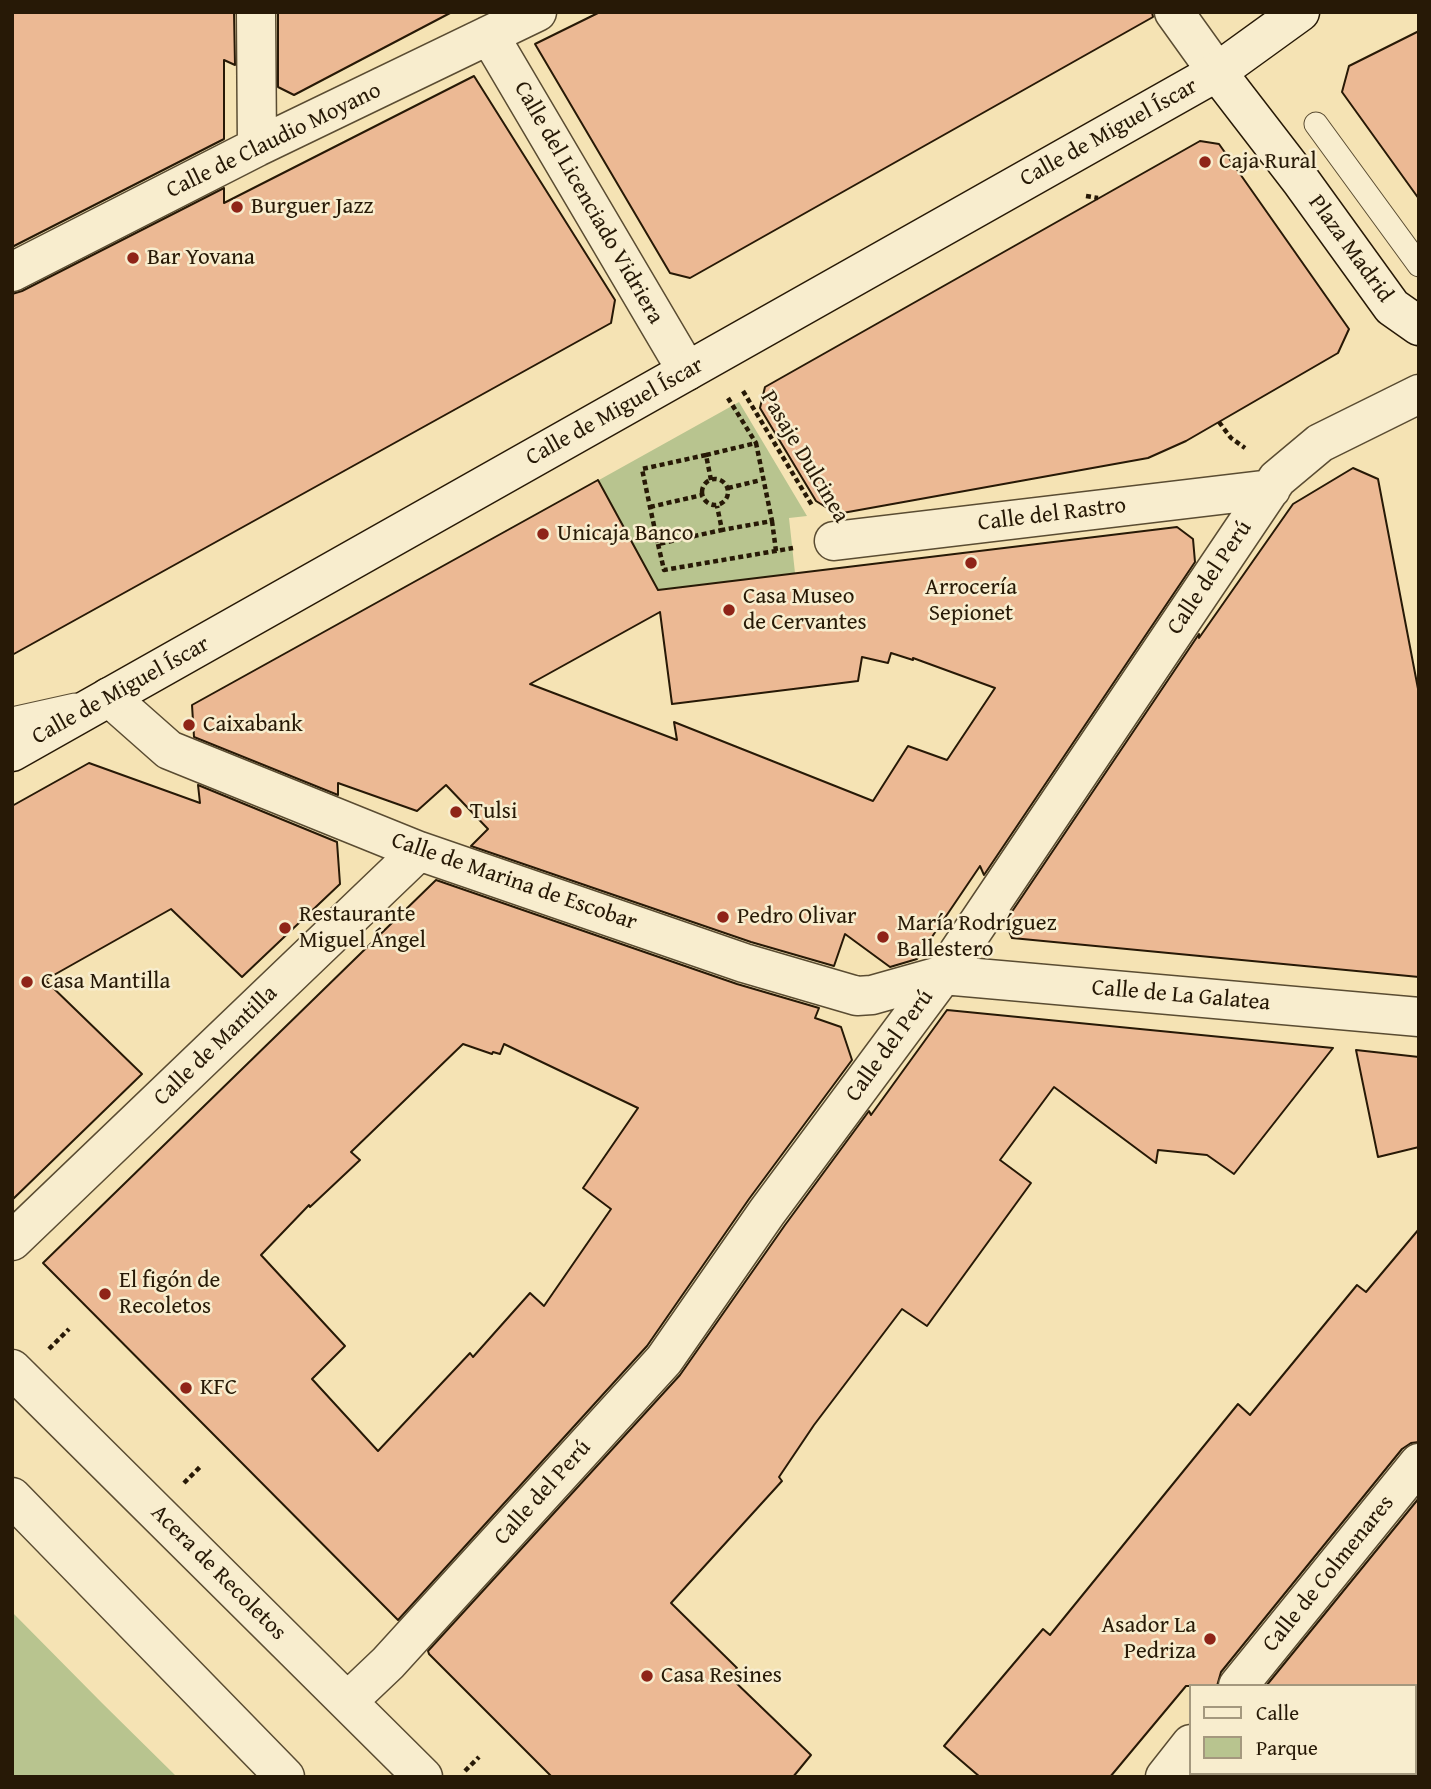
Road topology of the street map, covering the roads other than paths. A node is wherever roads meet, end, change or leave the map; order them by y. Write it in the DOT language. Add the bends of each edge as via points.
graph roads {
  1 [pos="256,12"];
  2 [pos="537,12"];
  3 [pos="1174,12"];
  4 [pos="1300,12"];
  5 [pos="489,35"];
  6 [pos="1217,72"];
  7 [pos="1315,124"];
  8 [pos="257,147"];
  9 [pos="1419,265"];
  10 [pos="12,272"];
  11 [pos="1416,333"];
  12 [pos="687,371"];
  13 [pos="1419,394"];
  14 [pos="1271,489"];
  15 [pos="834,541"];
  16 [pos="109,697"];
  17 [pos="12,719"];
  18 [pos="12,752"];
  19 [pos="419,851"];
  20 [pos="943,975"];
  21 [pos="1419,1017"];
  22 [pos="12,1241"];
  23 [pos="12,1370"];
  24 [pos="1419,1463"];
  25 [pos="12,1497"];
  26 [pos="1240,1684"];
  27 [pos="348,1701"];
  28 [pos="1190,1745"];
  29 [pos="285,1777"];
  30 [pos="424,1777"];
  31 [pos="1165,1777"];
  1 -- 8 [label="street"];
  2 -- 5 [label="street, Calle de Claudio Moyano"];
  3 -- 6 [label="street, Plaza Madrid"];
  4 -- 6 [label="street, Calle de Miguel Íscar"];
  5 -- 8 [label="street, Calle de Claudio Moyano"];
  5 -- 12 [label="street, Calle del Licenciado Vidriera"];
  6 -- 11 [label="street, Plaza Madrid"];
  6 -- 12 [label="street, Calle de Miguel Íscar"];
  7 -- 9 [label="lane"];
  8 -- 10 [label="street, Calle de Claudio Moyano"];
  12 -- 16 [label="street, Calle de Miguel Íscar"];
  13 -- 14 [label="street, Calle del Perú" via="1320,443"];
  14 -- 15 [label="street, Calle del Rastro"];
  14 -- 20 [label="street, Calle del Perú"];
  16 -- 17 [label="lane"];
  16 -- 18 [label="street, Calle de Miguel Íscar"];
  16 -- 19 [label="street, Calle de Marina de Escobar" via="169,750"];
  19 -- 20 [label="street, Calle de Marina de Escobar" via="857,996"];
  19 -- 22 [label="street, Calle de Mantilla"];
  20 -- 21 [label="street, Calle de La Galatea"];
  20 -- 27 [label="street, Calle del Perú" via="664,1360 388,1663"];
  23 -- 27 [label="street, Acera de Recoletos"];
  24 -- 26 [label="street, Calle de Colmenares"];
  25 -- 29 [label="street"];
  27 -- 30 [label="street, Acera de Recoletos"];
  28 -- 31 [label="street"];
}
